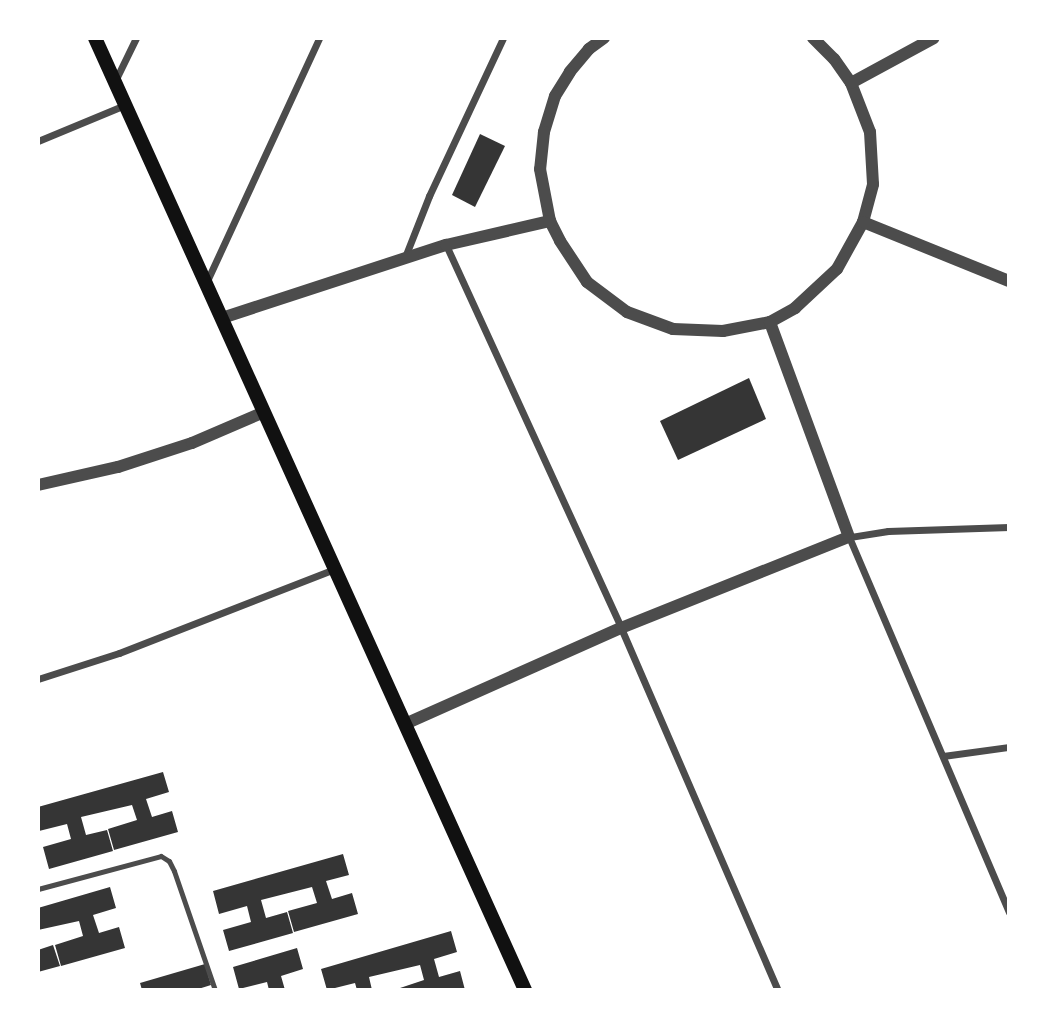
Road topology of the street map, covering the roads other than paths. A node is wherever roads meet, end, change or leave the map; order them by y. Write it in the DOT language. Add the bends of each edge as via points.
graph roads {
  1 [pos="95,38"];
  2 [pos="136,38"];
  3 [pos="319,38"];
  4 [pos="503,38"];
  5 [pos="604,38"];
  6 [pos="813,38"];
  7 [pos="934,38"];
  8 [pos="114,82"];
  9 [pos="851,83"];
  10 [pos="125,105"];
  11 [pos="38,141"];
  12 [pos="550,220"];
  13 [pos="863,222"];
  14 [pos="446,245"];
  15 [pos="405,257"];
  16 [pos="1009,281"];
  17 [pos="206,284"];
  18 [pos="222,318"];
  19 [pos="770,323"];
  20 [pos="264,412"];
  21 [pos="38,485"];
  22 [pos="1009,527"];
  23 [pos="849,537"];
  24 [pos="335,569"];
  25 [pos="621,628"];
  26 [pos="38,679"];
  27 [pos="405,724"];
  28 [pos="1009,747"];
  29 [pos="943,756"];
  30 [pos="38,889"];
  31 [pos="1009,912"];
  32 [pos="215,989"];
  33 [pos="525,989"];
  34 [pos="778,989"];
  1 -- 8 [label="main road"];
  2 -- 8 [label="street"];
  3 -- 17 [label="street"];
  4 -- 15 [label="street"];
  5 -- 12 [label="street" via="570,72 555,96 544,132 540,169"];
  6 -- 9 [label="street"];
  7 -- 9 [label="street"];
  8 -- 10 [label="main road"];
  9 -- 13 [label="street" via="870,132 873,184"];
  10 -- 11 [label="street"];
  10 -- 17 [label="main road"];
  12 -- 14 [label="street"];
  12 -- 19 [label="street" via="587,282 627,312 673,329 723,331"];
  13 -- 16 [label="street"];
  13 -- 19 [label="street" via="837,269 795,309"];
  14 -- 15 [label="street"];
  14 -- 25 [label="street"];
  15 -- 18 [label="street"];
  17 -- 18 [label="main road"];
  18 -- 20 [label="main road"];
  19 -- 23 [label="street"];
  20 -- 21 [label="street" via="143,459"];
  20 -- 24 [label="main road"];
  22 -- 23 [label="street" via="888,531"];
  23 -- 25 [label="street"];
  23 -- 29 [label="street"];
  24 -- 26 [label="street" via="119,653"];
  24 -- 27 [label="main road"];
  25 -- 27 [label="street"];
  25 -- 34 [label="street"];
  27 -- 33 [label="main road"];
  28 -- 29 [label="street"];
  29 -- 31 [label="street"];
  30 -- 32 [label="lane" via="161,856 174,871"];
}
